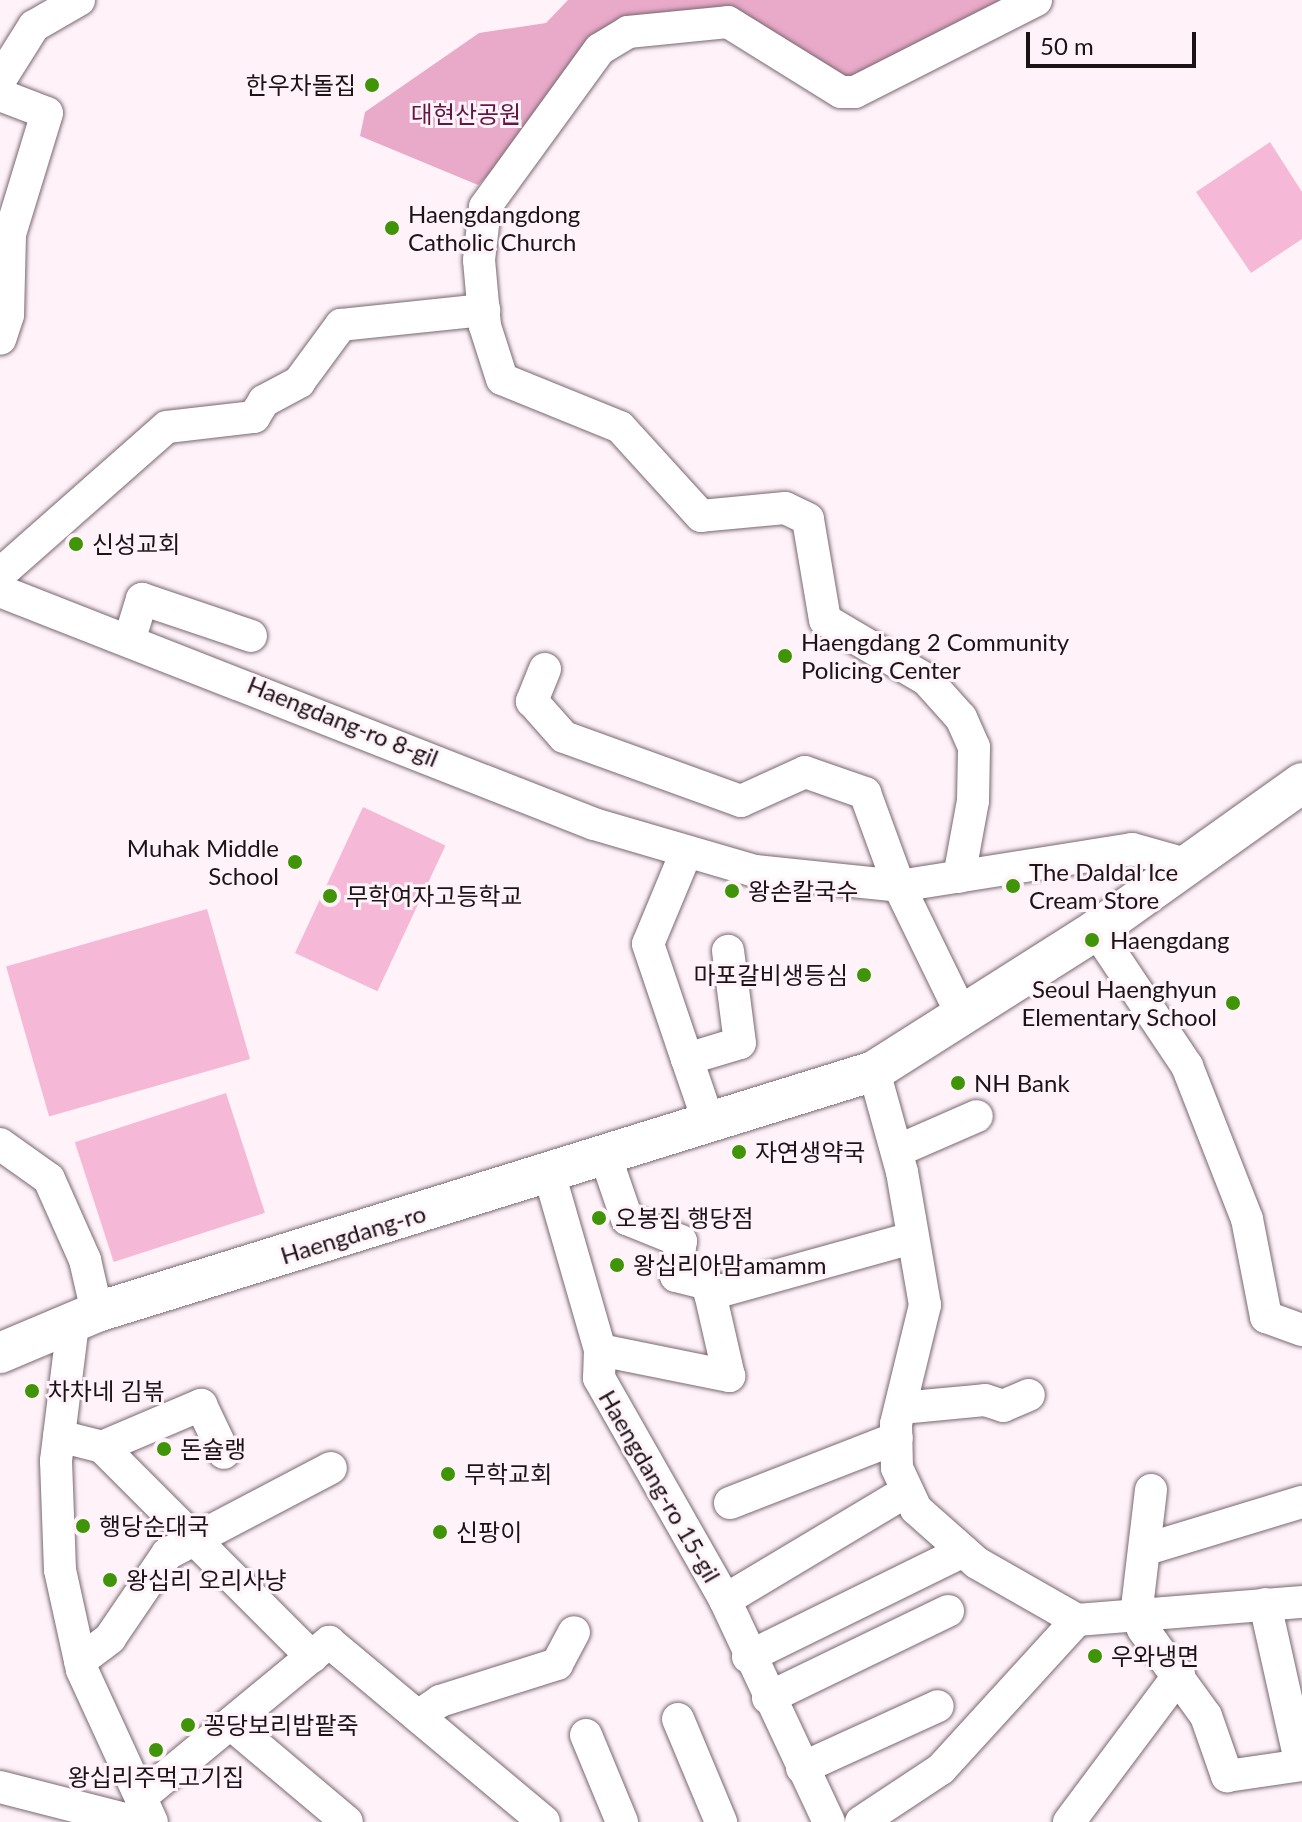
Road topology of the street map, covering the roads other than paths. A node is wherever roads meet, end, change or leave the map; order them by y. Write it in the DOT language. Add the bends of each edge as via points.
graph roads {
  1 [pos="79,0"];
  2 [pos="1036,0"];
  3 [pos="0,80"];
  4 [pos="0,95"];
  5 [pos="484,310"];
  6 [pos="0,339"];
  7 [pos="0,574"];
  8 [pos="0,591"];
  9 [pos="251,636"];
  10 [pos="130,638"];
  11 [pos="545,669"];
  12 [pos="1302,783"];
  13 [pos="685,855"];
  14 [pos="1189,865"];
  15 [pos="959,877"];
  16 [pos="899,886"];
  17 [pos="1096,930"];
  18 [pos="728,951"];
  19 [pos="961,1013"];
  20 [pos="687,1059"];
  21 [pos="874,1071"];
  22 [pos="977,1116"];
  23 [pos="709,1123"];
  24 [pos="0,1144"];
  25 [pos="897,1151"];
  26 [pos="605,1155"];
  27 [pos="549,1173"];
  28 [pos="912,1238"];
  29 [pos="710,1294"];
  30 [pos="85,1318"];
  31 [pos="1302,1330"];
  32 [pos="600,1350"];
  33 [pos="0,1353"];
  34 [pos="1029,1395"];
  35 [pos="899,1423"];
  36 [pos="59,1436"];
  37 [pos="102,1447"];
  38 [pos="224,1453"];
  39 [pos="331,1468"];
  40 [pos="1151,1490"];
  41 [pos="907,1491"];
  42 [pos="1302,1502"];
  43 [pos="730,1503"];
  44 [pos="192,1537"];
  45 [pos="1147,1549"];
  46 [pos="963,1551"];
  47 [pos="725,1600"];
  48 [pos="1302,1602"];
  49 [pos="1265,1604"];
  50 [pos="948,1611"];
  51 [pos="1136,1615"];
  52 [pos="1077,1620"];
  53 [pos="574,1632"];
  54 [pos="312,1657"];
  55 [pos="748,1657"];
  56 [pos="80,1661"];
  57 [pos="1179,1675"];
  58 [pos="768,1698"];
  59 [pos="938,1706"];
  60 [pos="418,1716"];
  61 [pos="678,1719"];
  62 [pos="232,1725"];
  63 [pos="586,1735"];
  64 [pos="1302,1765"];
  65 [pos="802,1768"];
  66 [pos="0,1787"];
  67 [pos="143,1814"];
  68 [pos="347,1822"];
  69 [pos="544,1822"];
  70 [pos="622,1822"];
  71 [pos="721,1822"];
  72 [pos="829,1822"];
  73 [pos="861,1822"];
  74 [pos="1069,1822"];
  1 -- 3 [label="street" via="34,26"];
  2 -- 5 [label="street" via="855,92 841,92 728,22 628,32 600,49 485,207"];
  4 -- 6 [label="street" via="54,116 10,234 8,315"];
  5 -- 7 [label="street" via="341,325 299,382 264,401 254,417 167,427"];
  5 -- 15 [label="street" via="502,379 620,427 688,510 701,516 785,508 808,519 825,620 927,680 961,718 974,747 973,801"];
  8 -- 10 [label="street, Haengdang-ro 8-gil"];
  9 -- 10 [label="street" via="142,599"];
  10 -- 13 [label="street, Haengdang-ro 8-gil"];
  11 -- 16 [label="street" via="532,701 564,737 741,801 805,772 865,793"];
  12 -- 14 [label="main road, Haengdang-ro"];
  13 -- 16 [label="street, Haengdang-ro 8-gil" via="831,884"];
  13 -- 20 [label="street" via="648,944"];
  14 -- 15 [label="street, Haengdang-ro 8-gil" via="1132,849"];
  14 -- 17 [label="main road, Haengdang-ro"];
  15 -- 16 [label="street, Haengdang-ro 8-gil"];
  16 -- 19 [label="street"];
  17 -- 19 [label="main road, Haengdang-ro"];
  17 -- 31 [label="street" via="1187,1066 1247,1219 1266,1317"];
  18 -- 20 [label="street" via="740,1043"];
  19 -- 21 [label="main road, Haengdang-ro"];
  20 -- 23 [label="street"];
  21 -- 23 [label="main road, Haengdang-ro"];
  21 -- 25 [label="street"];
  22 -- 25 [label="street"];
  23 -- 26 [label="main road, Haengdang-ro"];
  24 -- 30 [label="street" via="49,1179 85,1260"];
  25 -- 28 [label="street"];
  26 -- 27 [label="main road, Haengdang-ro"];
  26 -- 29 [label="street" via="627,1219 681,1241 676,1276 708,1284"];
  27 -- 30 [label="main road, Haengdang-ro"];
  27 -- 32 [label="street, Haengdang-ro 15-gil"];
  28 -- 29 [label="street"];
  28 -- 35 [label="street" via="925,1305"];
  29 -- 32 [label="street" via="729,1376"];
  30 -- 33 [label="main road, Haengdang-ro"];
  30 -- 36 [label="street"];
  32 -- 47 [label="street, Haengdang-ro 15-gil" via="599,1378"];
  34 -- 35 [label="street" via="1003,1406 985,1400"];
  35 -- 41 [label="street" via="897,1468"];
  35 -- 43 [label="street"];
  36 -- 37 [label="street"];
  36 -- 56 [label="street" via="60,1570"];
  37 -- 38 [label="street" via="201,1405"];
  37 -- 44 [label="street"];
  39 -- 44 [label="street"];
  40 -- 45 [label="street"];
  41 -- 46 [label="street" via="916,1509"];
  41 -- 47 [label="street"];
  42 -- 45 [label="street"];
  44 -- 54 [label="street"];
  44 -- 56 [label="street" via="167,1554 110,1638"];
  45 -- 51 [label="street"];
  46 -- 52 [label="street"];
  46 -- 55 [label="street"];
  47 -- 55 [label="street, Haengdang-ro 15-gil"];
  48 -- 49 [label="street"];
  49 -- 51 [label="street"];
  49 -- 64 [label="street"];
  50 -- 58 [label="street"];
  51 -- 52 [label="street"];
  51 -- 57 [label="street"];
  52 -- 73 [label="street" via="941,1769"];
  53 -- 60 [label="street" via="557,1664 440,1701"];
  54 -- 60 [label="street" via="329,1642"];
  54 -- 62 [label="street"];
  55 -- 58 [label="street, Haengdang-ro 15-gil"];
  56 -- 67 [label="street"];
  57 -- 64 [label="street" via="1206,1716 1227,1776"];
  57 -- 74 [label="street"];
  58 -- 65 [label="street, Haengdang-ro 15-gil"];
  59 -- 65 [label="street"];
  60 -- 69 [label="street"];
  61 -- 71 [label="street"];
  62 -- 67 [label="street"];
  62 -- 68 [label="street"];
  63 -- 70 [label="street"];
  65 -- 72 [label="street, Haengdang-ro 15-gil"];
  66 -- 67 [label="street"];
}
